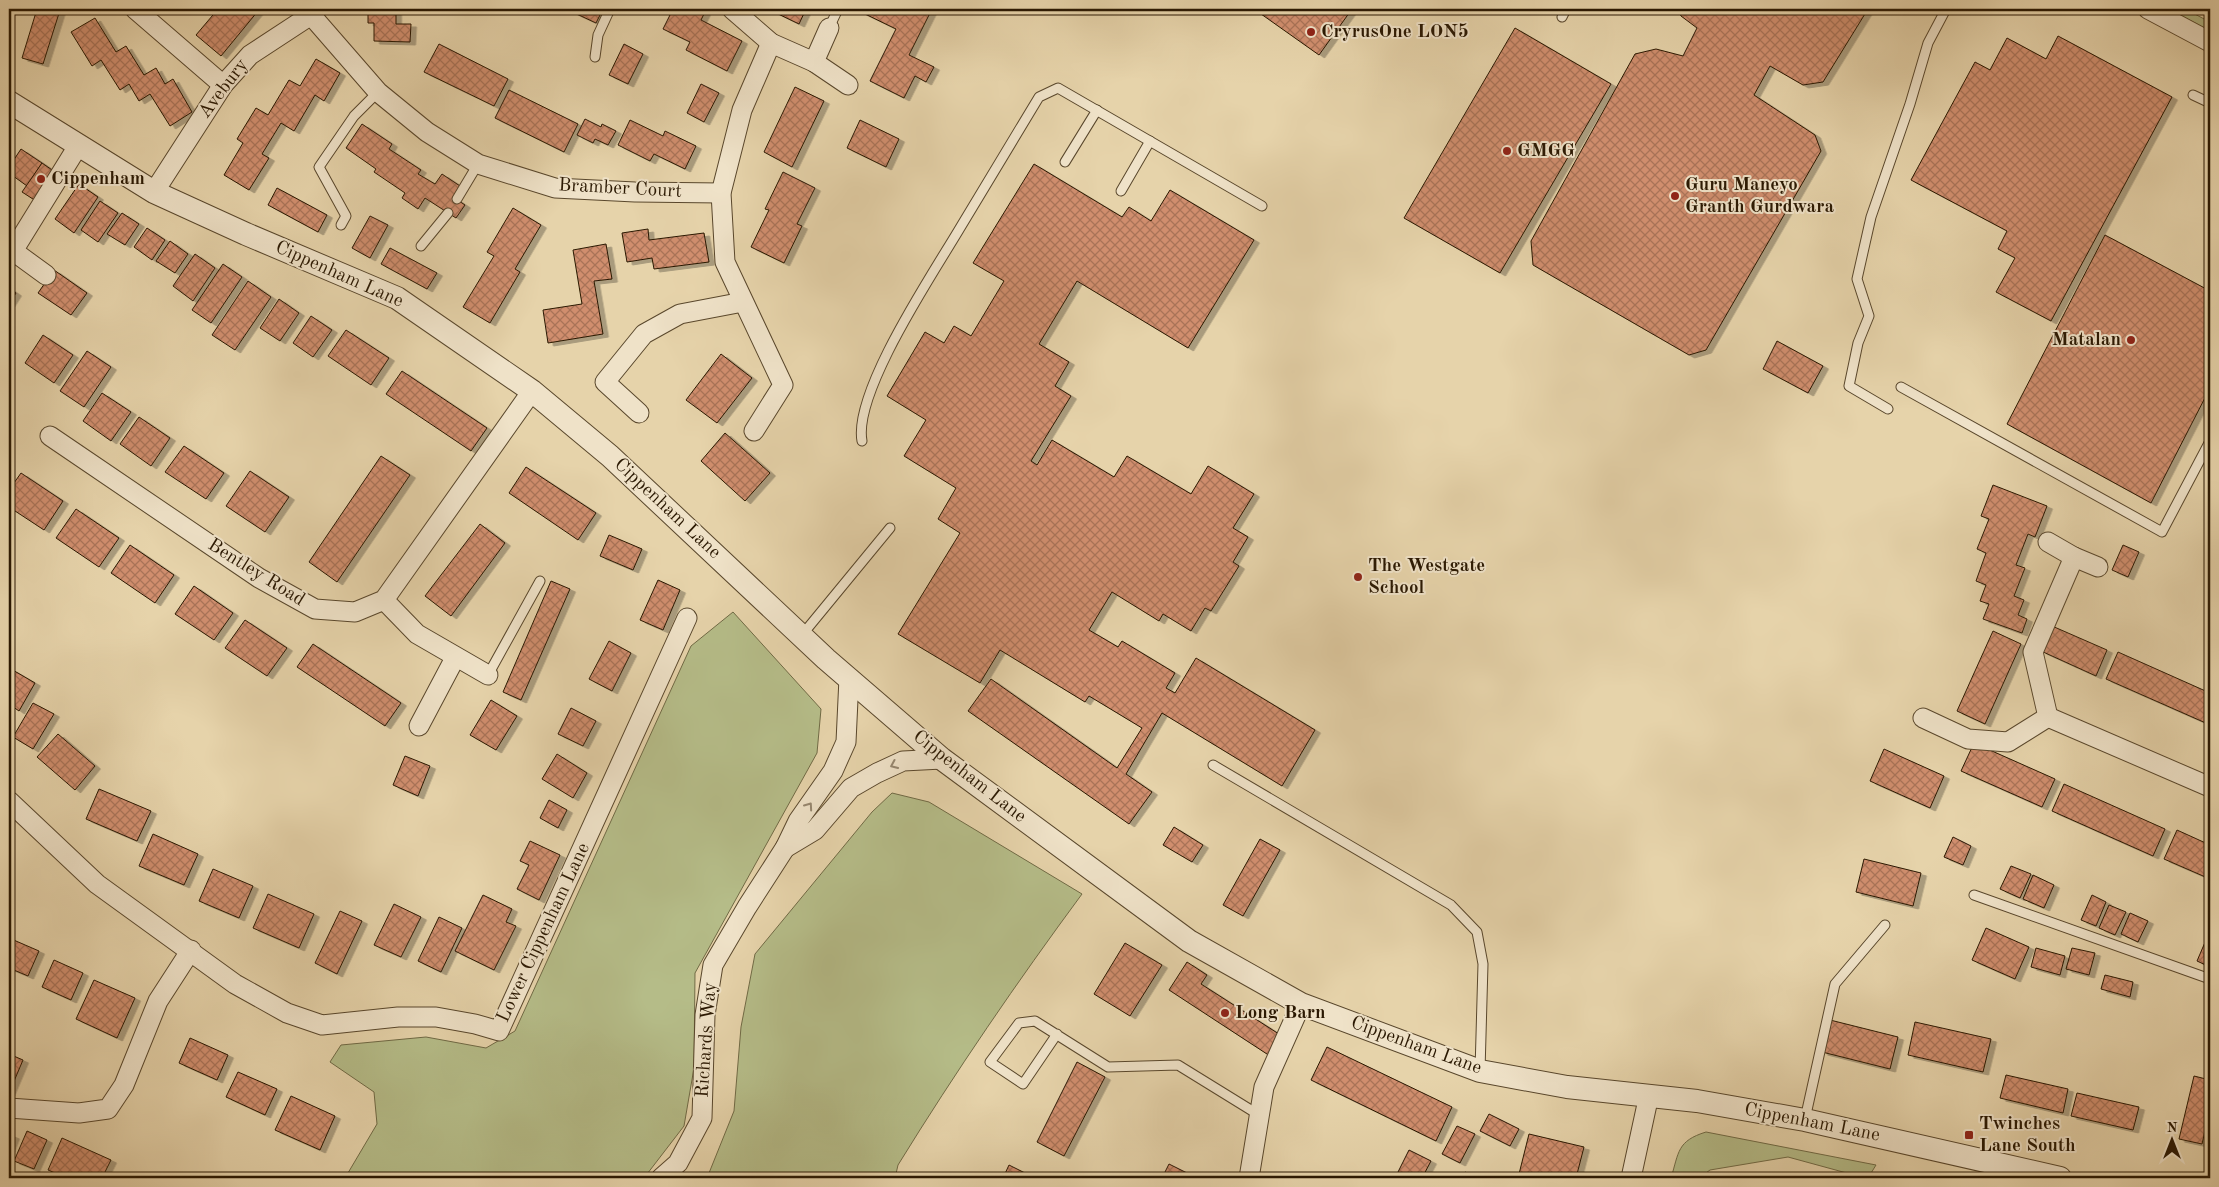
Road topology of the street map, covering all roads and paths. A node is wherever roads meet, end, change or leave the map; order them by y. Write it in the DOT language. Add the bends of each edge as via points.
graph roads {
  1 [pos="135,9"];
  2 [pos="610,9"];
  3 [pos="732,9"];
  4 [pos="838,9"];
  5 [pos="1946,9"];
  6 [pos="2148,9"];
  7 [pos="314,12"];
  8 [pos="829,28"];
  9 [pos="2210,42"];
  10 [pos="771,43"];
  11 [pos="595,57"];
  12 [pos="814,62"];
  13 [pos="223,85"];
  14 [pos="848,85"];
  15 [pos="378,92"];
  16 [pos="2193,94"];
  17 [pos="9,102"];
  18 [pos="2210,103"];
  19 [pos="1097,110"];
  20 [pos="1150,141"];
  21 [pos="78,146"];
  22 [pos="1065,162"];
  23 [pos="478,164"];
  24 [pos="1121,191"];
  25 [pos="154,192"];
  26 [pos="721,193"];
  27 [pos="457,199"];
  28 [pos="1262,206"];
  29 [pos="448,213"];
  30 [pos="341,225"];
  31 [pos="420,246"];
  32 [pos="11,250"];
  33 [pos="46,275"];
  34 [pos="743,302"];
  35 [pos="1902,387"];
  36 [pos="532,391"];
  37 [pos="1888,409"];
  38 [pos="639,414"];
  39 [pos="754,431"];
  40 [pos="50,436"];
  41 [pos="862,440"];
  42 [pos="2210,441"];
  43 [pos="890,528"];
  44 [pos="2048,542"];
  45 [pos="2074,557"];
  46 [pos="2098,567"];
  47 [pos="540,581"];
  48 [pos="384,600"];
  49 [pos="687,618"];
  50 [pos="802,635"];
  51 [pos="454,658"];
  52 [pos="488,675"];
  53 [pos="848,678"];
  54 [pos="2048,717"];
  55 [pos="1923,718"];
  56 [pos="418,726"];
  57 [pos="942,759"];
  58 [pos="1213,765"];
  59 [pos="2210,788"];
  60 [pos="9,801"];
  61 [pos="785,848"];
  62 [pos="1974,895"];
  63 [pos="1885,925"];
  64 [pos="191,950"];
  65 [pos="2210,979"];
  66 [pos="1301,1004"];
  67 [pos="1057,1034"];
  68 [pos="1480,1071"];
  69 [pos="1649,1095"];
  70 [pos="9,1108"];
  71 [pos="1259,1115"];
  72 [pos="1805,1120"];
  73 [pos="661,1178"];
  74 [pos="1249,1178"];
  75 [pos="1632,1178"];
  76 [pos="2060,1178"];
  1 -- 13 [label="street"];
  2 -- 11 [label="lane" via="598,35"];
  3 -- 10 [label="street"];
  4 -- 8 [label="lane"];
  5 -- 37 [label="lane" via="1928,43 1872,217 1857,280 1869,316 1858,344 1849,386"];
  6 -- 9 [label="street"];
  7 -- 13 [label="street, Avebury" via="250,55"];
  7 -- 15 [label="street, Bramber Court"];
  8 -- 12 [label="street"];
  10 -- 12 [label="street"];
  10 -- 26 [label="street" via="742,110"];
  12 -- 14 [label="street"];
  13 -- 25 [label="street, Avebury"];
  15 -- 23 [label="street, Bramber Court" via="427,132"];
  15 -- 30 [label="lane" via="354,116 318,166 346,216"];
  16 -- 18 [label="lane"];
  17 -- 21 [label="street, Cippenham Lane"];
  19 -- 20 [label="lane"];
  19 -- 22 [label="lane"];
  19 -- 41 [label="lane" via="1058,88 1039,97 894,337 867,402 860,432"];
  20 -- 24 [label="lane"];
  20 -- 28 [label="lane"];
  21 -- 25 [label="street, Cippenham Lane"];
  21 -- 32 [label="street"];
  23 -- 26 [label="street, Bramber Court" via="555,188"];
  23 -- 27 [label="lane"];
  25 -- 36 [label="street, Cippenham Lane" via="397,298"];
  26 -- 34 [label="street" via="725,262"];
  29 -- 31 [label="lane"];
  32 -- 33 [label="street"];
  34 -- 38 [label="street" via="680,314 644,334 605,382"];
  34 -- 39 [label="street" via="783,385"];
  35 -- 42 [label="lane" via="2162,532"];
  36 -- 48 [label="street"];
  36 -- 50 [label="street, Cippenham Lane" via="610,456"];
  40 -- 48 [label="street, Bentley Road" via="259,578 315,609 355,612"];
  43 -- 50 [label="lane"];
  44 -- 45 [label="street"];
  45 -- 46 [label="street"];
  45 -- 54 [label="street" via="2032,652"];
  47 -- 52 [label="lane"];
  48 -- 51 [label="street" via="416,634"];
  49 -- 64 [label="street, Lower Cippenham Lane" via="499,1031 436,1018 398,1017 322,1025 287,1013 235,984"];
  50 -- 53 [label="street, Cippenham Lane"];
  51 -- 52 [label="street"];
  51 -- 56 [label="street"];
  53 -- 57 [label="street, Cippenham Lane"];
  61 -- 53 [label="street, Richards Way, one-way" via="798,821 833,771 846,742"];
  54 -- 55 [label="street" via="2008,742 1968,739"];
  54 -- 59 [label="street"];
  57 -- 61 [label="street, Richards Way, one-way" via="903,761 876,773 851,788 814,830"];
  57 -- 66 [label="street, Cippenham Lane" via="1189,941"];
  58 -- 68 [label="lane" via="1451,905 1477,932 1483,964"];
  60 -- 64 [label="street, Lower Cippenham Lane" via="98,884"];
  61 -- 73 [label="street, Richards Way" via="712,965 705,1015 702,1118 678,1163"];
  62 -- 65 [label="lane"];
  63 -- 72 [label="lane" via="1834,984"];
  64 -- 70 [label="street" via="158,1001 124,1085 108,1108 79,1113"];
  66 -- 68 [label="street, Cippenham Lane"];
  66 -- 71 [label="street" via="1264,1088"];
  67 -- 67 [label="lane" via="1035,1021 1019,1024 990,1062 1023,1084"];
  67 -- 71 [label="lane" via="1108,1067 1178,1065"];
  68 -- 69 [label="street, Cippenham Lane" via="1567,1088"];
  69 -- 72 [label="street, Cippenham Lane"];
  69 -- 75 [label="street"];
  71 -- 74 [label="street"];
  72 -- 76 [label="street, Cippenham Lane"];
}
